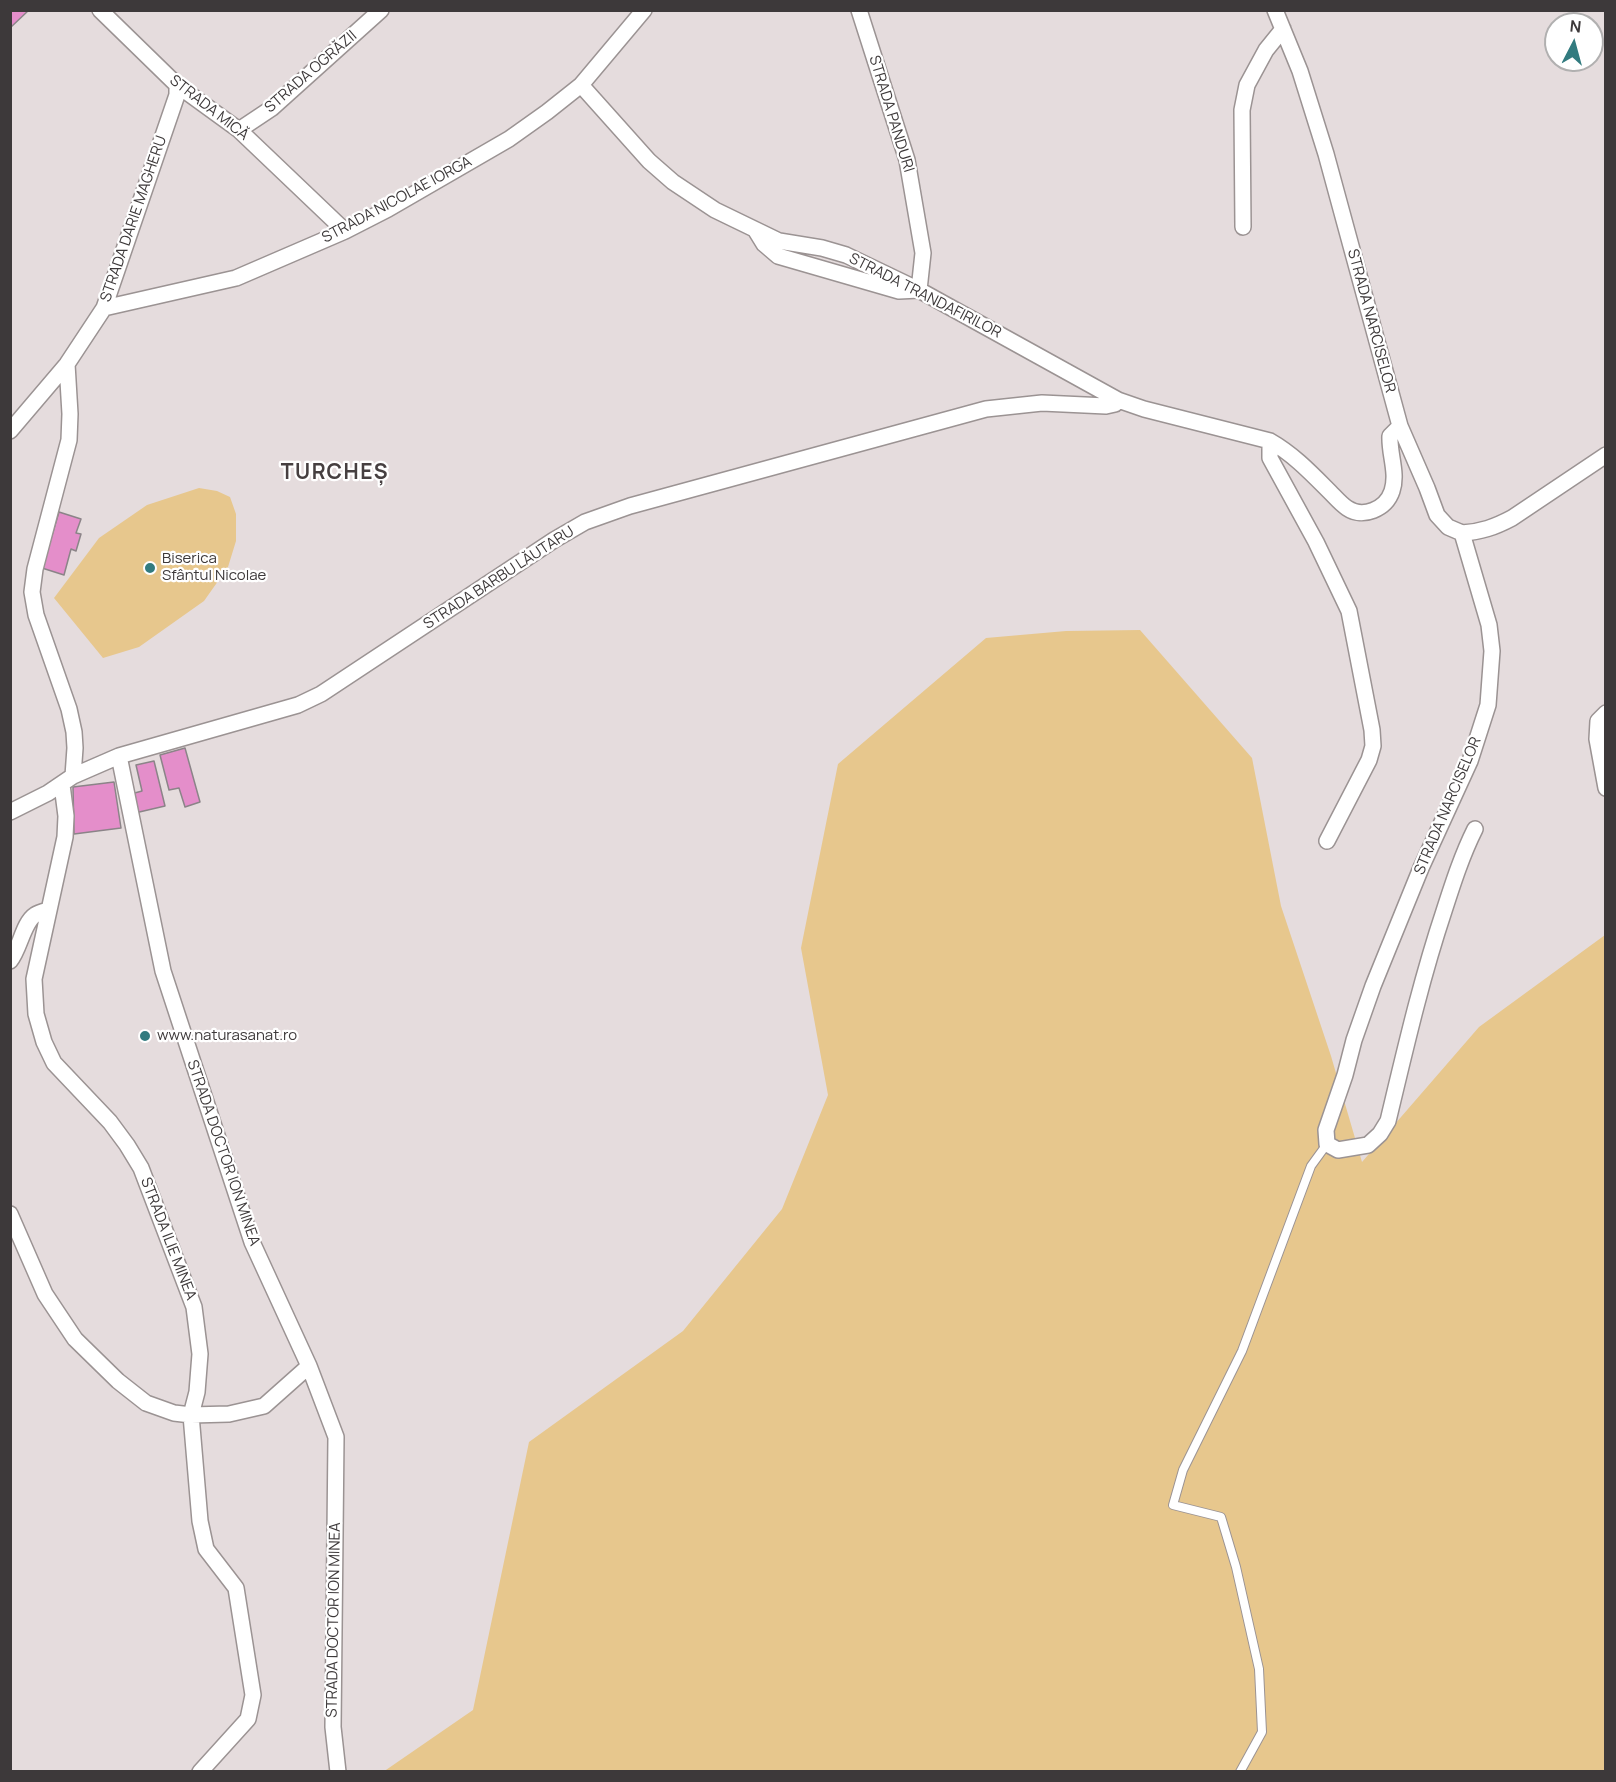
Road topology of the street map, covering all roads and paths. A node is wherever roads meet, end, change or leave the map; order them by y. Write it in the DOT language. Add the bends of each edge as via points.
graph roads {
  1 [pos="100,10"];
  2 [pos="381,10"];
  3 [pos="644,10"];
  4 [pos="859,10"];
  5 [pos="1275,10"];
  6 [pos="1283,29"];
  7 [pos="177,85"];
  8 [pos="581,85"];
  9 [pos="239,130"];
  10 [pos="1243,227"];
  11 [pos="345,231"];
  12 [pos="919,290"];
  13 [pos="104,308"];
  14 [pos="67,364"];
  15 [pos="1118,400"];
  16 [pos="1400,426"];
  17 [pos="10,431"];
  18 [pos="1270,441"];
  19 [pos="1605,455"];
  20 [pos="1462,533"];
  21 [pos="1605,713"];
  22 [pos="119,756"];
  23 [pos="67,780"];
  24 [pos="1605,788"];
  25 [pos="10,812"];
  26 [pos="1475,829"];
  27 [pos="1327,841"];
  28 [pos="49,910"];
  29 [pos="10,962"];
  30 [pos="1327,1144"];
  31 [pos="10,1214"];
  32 [pos="309,1366"];
  33 [pos="191,1415"];
  34 [pos="200,1772"];
  35 [pos="338,1772"];
  36 [pos="1240,1772"];
  1 -- 7 [label="street, STRADA MICĂ"];
  2 -- 9 [label="street, STRADA OGRĂZII" via="272,108"];
  3 -- 8 [label="street, STRADA NICOLAE IORGA"];
  4 -- 12 [label="street, STRADA PANDURI" via="907,160 923,254"];
  5 -- 6 [label="street, STRADA NARCISELOR"];
  6 -- 10 [label="street" via="1247,85 1242,110"];
  6 -- 16 [label="street, STRADA NARCISELOR" via="1326,154"];
  7 -- 9 [label="street, STRADA MICĂ"];
  7 -- 13 [label="street, STRADA DARIE MAGHERU" via="177,95"];
  8 -- 11 [label="street, STRADA NICOLAE IORGA" via="509,139"];
  8 -- 12 [label="street, STRADA TRANDAFIRILOR" via="649,160 673,182 715,210 779,241 846,255"];
  9 -- 11 [label="street, STRADA MICĂ"];
  11 -- 13 [label="street, STRADA NICOLAE IORGA" via="236,278"];
  12 -- 15 [label="street, STRADA TRANDAFIRILOR"];
  13 -- 14 [label="street, STRADA DARIE MAGHERU"];
  14 -- 17 [label="street, STRADA DARIE MAGHERU"];
  14 -- 23 [label="street, STRADA ILIE MINEA" via="69,440 32,592 36,615 72,720 75,748"];
  15 -- 18 [label="street, STRADA TRANDAFIRILOR"];
  15 -- 22 [label="street, STRADA BARBU LĂUTARU" via="1106,406 1042,403 986,409 630,506 585,522 321,694 298,705"];
  16 -- 18 [label="street, STRADA TRANDAFIRILOR" via="1390,436 1393,490 1388,500 1369,513 1348,509 1285,449"];
  16 -- 20 [label="street, STRADA NARCISELOR" via="1437,515 1448,527"];
  18 -- 27 [label="street" via="1270,458 1349,611 1372,730 1369,760"];
  19 -- 20 [label="street" via="1512,518 1479,532"];
  20 -- 30 [label="street, STRADA NARCISELOR" via="1489,625 1492,651 1488,705 1470,761 1373,986 1326,1130"];
  21 -- 24 [label="street" via="1598,721 1597,738"];
  22 -- 23 [label="street, STRADA BARBU LĂUTARU"];
  22 -- 32 [label="street, STRADA DOCTOR ION MINEA" via="163,971 252,1242"];
  23 -- 25 [label="street, STRADA BARBU LĂUTARU"];
  23 -- 28 [label="street, STRADA ILIE MINEA" via="65,837"];
  26 -- 30 [label="street" via="1435,937 1388,1121 1368,1145 1338,1150"];
  28 -- 29 [label="street" via="28,922"];
  28 -- 33 [label="street, STRADA ILIE MINEA" via="34,979 36,1014 54,1063 110,1122 141,1168 194,1307 200,1354"];
  30 -- 36 [label="lane" via="1311,1166 1242,1350 1183,1470 1173,1505 1221,1517 1236,1567 1259,1670 1262,1732"];
  31 -- 33 [label="street" via="45,1294 75,1339 146,1403"];
  32 -- 33 [label="street" via="264,1406 229,1414"];
  32 -- 35 [label="street, STRADA DOCTOR ION MINEA" via="336,1437 333,1727"];
  33 -- 34 [label="street, STRADA ILIE MINEA" via="206,1549 236,1588 253,1695 248,1719"];
}
